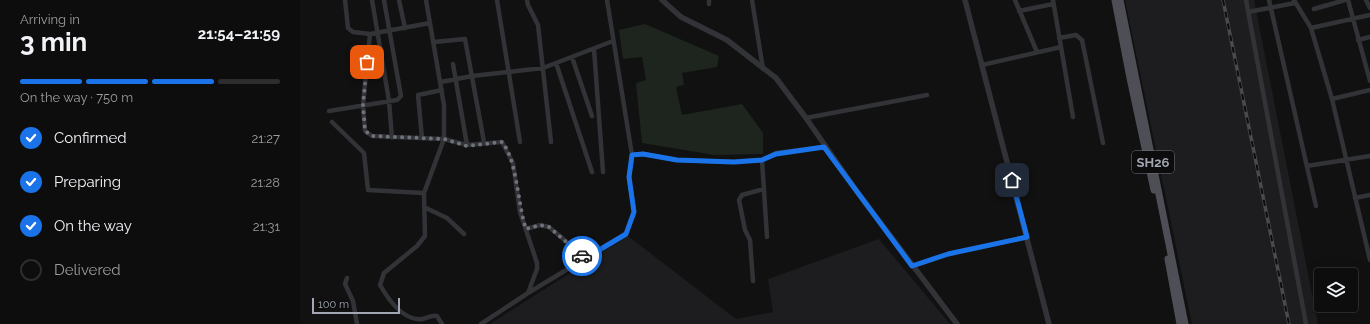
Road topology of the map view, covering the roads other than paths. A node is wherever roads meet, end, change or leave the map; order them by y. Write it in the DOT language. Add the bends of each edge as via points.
graph roads {
  1 [pos="345,0"];
  2 [pos="372,0"];
  3 [pos="384,0"];
  4 [pos="399,0"];
  5 [pos="426,0"];
  6 [pos="497,0"];
  7 [pos="527,0"];
  8 [pos="607,0"];
  9 [pos="662,0"];
  10 [pos="752,0"];
  11 [pos="965,0"];
  12 [pos="1015,0"];
  13 [pos="1115,0"];
  14 [pos="1120,0"];
  15 [pos="1246,0"];
  16 [pos="1269,0"];
  17 [pos="1347,0"];
  18 [pos="1366,0"];
  19 [pos="1294,1"];
  20 [pos="1053,2"];
  21 [pos="1271,8"];
  22 [pos="1370,8"];
  23 [pos="1314,9"];
  24 [pos="1019,11"];
  25 [pos="1248,12"];
  26 [pos="1370,15"];
  27 [pos="1353,18"];
  28 [pos="430,23"];
  29 [pos="405,28"];
  30 [pos="1311,28"];
  31 [pos="389,31"];
  32 [pos="377,33"];
  33 [pos="370,34"];
  34 [pos="1370,37"];
  35 [pos="1059,38"];
  36 [pos="1358,40"];
  37 [pos="613,41"];
  38 [pos="434,42"];
  39 [pos="1061,46"];
  40 [pos="594,49"];
  41 [pos="1037,52"];
  42 [pos="572,57"];
  43 [pos="556,63"];
  44 [pos="453,64"];
  45 [pos="982,65"];
  46 [pos="543,68"];
  47 [pos="763,69"];
  48 [pos="509,72"];
  49 [pos="472,76"];
  50 [pos="455,79"];
  51 [pos="1370,81"];
  52 [pos="441,82"];
  53 [pos="442,90"];
  54 [pos="1370,90"];
  55 [pos="927,95"];
  56 [pos="1332,99"];
  57 [pos="389,100"];
  58 [pos="363,105"];
  59 [pos="329,111"];
  60 [pos="592,116"];
  61 [pos="1073,117"];
  62 [pos="806,118"];
  63 [pos="332,122"];
  64 [pos="392,138"];
  65 [pos="422,138"];
  66 [pos="444,139"];
  67 [pos="484,142"];
  68 [pos="520,142"];
  69 [pos="551,142"];
  70 [pos="1103,143"];
  71 [pos="467,146"];
  72 [pos="824,147"];
  73 [pos="632,155"];
  74 [pos="1370,156"];
  75 [pos="762,160"];
  76 [pos="1346,161"];
  77 [pos="1307,166"];
  78 [pos="592,172"];
  79 [pos="603,172"];
  80 [pos="764,189"];
  81 [pos="424,193"];
  82 [pos="1370,195"];
  83 [pos="1355,198"];
  84 [pos="1316,206"];
  85 [pos="424,207"];
  86 [pos="526,229"];
  87 [pos="464,234"];
  88 [pos="767,237"];
  89 [pos="1027,237"];
  90 [pos="586,258"];
  91 [pos="1370,260"];
  92 [pos="912,266"];
  93 [pos="346,278"];
  94 [pos="753,281"];
  95 [pos="528,293"];
  96 [pos="357,324"];
  97 [pos="442,324"];
  98 [pos="481,324"];
  99 [pos="957,324"];
  100 [pos="1049,324"];
  101 [pos="1180,324"];
  102 [pos="1185,324"];
  103 [pos="1306,324"];
  1 -- 33 [label="street" via="348,28 353,32"];
  2 -- 32 [label="street"];
  3 -- 31 [label="street"];
  4 -- 29 [label="street"];
  5 -- 28 [label="street"];
  6 -- 48 [label="street"];
  7 -- 46 [label="street" via="538,25"];
  8 -- 37 [label="street"];
  9 -- 47 [label="street" via="681,17 727,40"];
  10 -- 47 [label="street"];
  11 -- 45 [label="street"];
  12 -- 24 [label="street"];
  13 -- 101 [label="main road, SH26"];
  14 -- 102 [label="main road, SH26"];
  15 -- 25 [label="street"];
  16 -- 21 [label="street"];
  17 -- 23 [label="street"];
  17 -- 27 [label="street"];
  18 -- 22 [label="street"];
  19 -- 21 [label="street"];
  19 -- 30 [label="street"];
  20 -- 24 [label="street"];
  20 -- 35 [label="street"];
  21 -- 25 [label="street"];
  21 -- 77 [label="street"];
  24 -- 41 [label="street"];
  25 -- 103 [label="street"];
  26 -- 27 [label="street"];
  27 -- 30 [label="street"];
  27 -- 36 [label="street"];
  28 -- 29 [label="street"];
  28 -- 38 [label="street"];
  29 -- 31 [label="street"];
  30 -- 56 [label="street"];
  31 -- 32 [label="street"];
  31 -- 57 [label="street" via="401,96 397,100"];
  32 -- 33 [label="street"];
  32 -- 57 [label="street"];
  33 -- 58 [label="street"];
  34 -- 36 [label="street"];
  35 -- 39 [label="street"];
  35 -- 70 [label="street" via="1076,35 1082,40"];
  36 -- 51 [label="street"];
  37 -- 40 [label="street"];
  37 -- 73 [label="street"];
  38 -- 49 [label="street" via="465,39"];
  38 -- 52 [label="street"];
  39 -- 41 [label="street"];
  39 -- 61 [label="street"];
  40 -- 42 [label="street"];
  40 -- 79 [label="street"];
  41 -- 45 [label="street"];
  42 -- 43 [label="street"];
  42 -- 60 [label="street"];
  43 -- 46 [label="street"];
  43 -- 78 [label="street"];
  44 -- 50 [label="street"];
  45 -- 89 [label="street"];
  46 -- 48 [label="street"];
  46 -- 69 [label="street"];
  47 -- 62 [label="street" via="776,78"];
  48 -- 49 [label="street"];
  48 -- 68 [label="street"];
  49 -- 50 [label="street"];
  49 -- 67 [label="street"];
  50 -- 52 [label="street"];
  50 -- 71 [label="street"];
  52 -- 53 [label="street"];
  53 -- 65 [label="street" via="418,95"];
  53 -- 66 [label="street"];
  54 -- 56 [label="street"];
  55 -- 62 [label="street"];
  56 -- 76 [label="street"];
  57 -- 58 [label="street"];
  57 -- 64 [label="street"];
  58 -- 59 [label="street"];
  58 -- 64 [label="street" via="365,131 372,136"];
  62 -- 72 [label="street"];
  63 -- 81 [label="street" via="364,153 368,190"];
  64 -- 65 [label="street"];
  65 -- 66 [label="street"];
  66 -- 71 [label="street"];
  66 -- 81 [label="street"];
  67 -- 71 [label="street"];
  67 -- 86 [label="street" via="498,141 504,144 513,163 520,212"];
  72 -- 75 [label="street" via="776,154"];
  72 -- 92 [label="street"];
  73 -- 75 [label="street" via="721,162"];
  73 -- 90 [label="street" via="629,177 634,212 626,234"];
  74 -- 76 [label="street"];
  75 -- 80 [label="street"];
  76 -- 77 [label="street"];
  76 -- 83 [label="street"];
  77 -- 84 [label="street"];
  80 -- 88 [label="street"];
  80 -- 94 [label="street" via="742,195 739,200 745,230 750,240"];
  81 -- 85 [label="street"];
  82 -- 83 [label="street"];
  83 -- 91 [label="street"];
  85 -- 87 [label="street" via="447,218"];
  85 -- 97 [label="street" via="425,236 417,246 384,273 380,285 406,316 422,319 437,316"];
  86 -- 90 [label="street" via="540,225 549,227"];
  86 -- 95 [label="street" via="537,267"];
  89 -- 92 [label="street" via="948,254"];
  89 -- 100 [label="street"];
  90 -- 95 [label="street"];
  92 -- 99 [label="street"];
  93 -- 96 [label="street" via="345,284 353,301"];
  95 -- 98 [label="street"];
}
